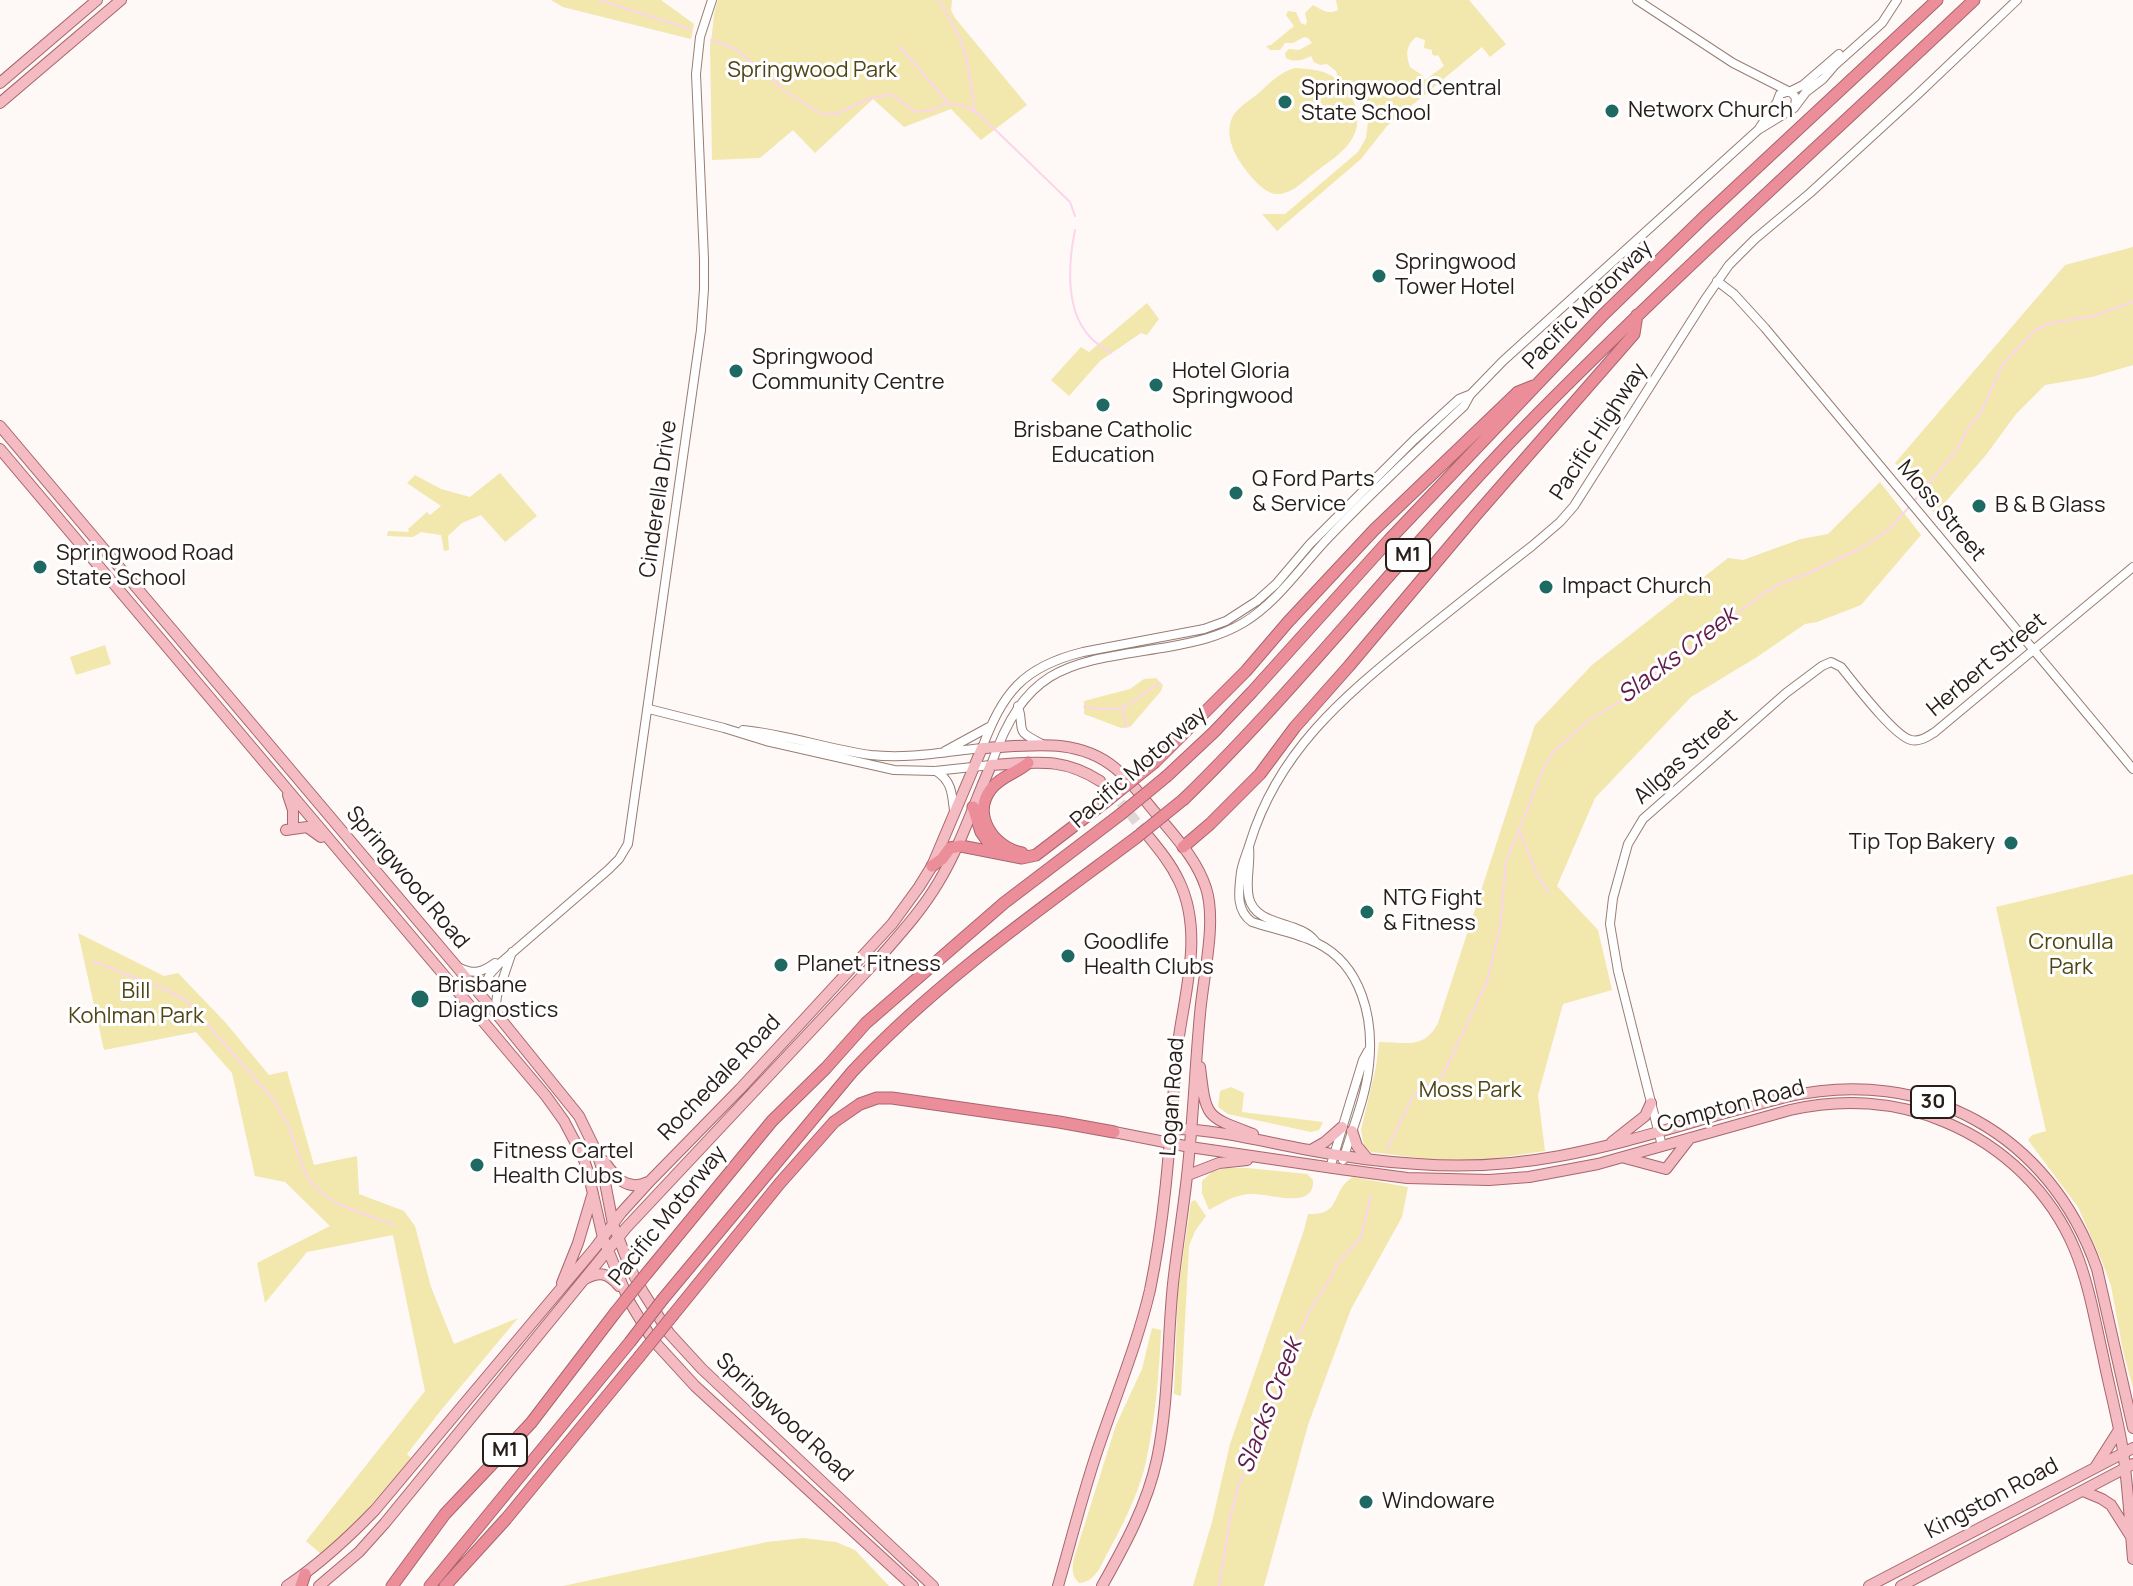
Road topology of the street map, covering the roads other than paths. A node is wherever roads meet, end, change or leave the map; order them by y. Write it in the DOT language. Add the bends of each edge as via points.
graph roads {
  1 [pos="97,0"];
  2 [pos="121,0"];
  3 [pos="712,0"];
  4 [pos="1637,0"];
  5 [pos="1894,0"];
  6 [pos="1937,0"];
  7 [pos="1974,0"];
  8 [pos="2017,0"];
  9 [pos="16,70"];
  10 [pos="0,71"];
  11 [pos="1757,77"];
  12 [pos="0,83"];
  13 [pos="1788,92"];
  14 [pos="1,99"];
  15 [pos="1777,101"];
  16 [pos="1793,108"];
  17 [pos="1758,130"];
  18 [pos="1717,281"];
  19 [pos="1637,315"];
  20 [pos="1537,385"];
  21 [pos="1470,395"];
  22 [pos="0,426"];
  23 [pos="0,449"];
  24 [pos="2133,567"];
  25 [pos="2034,650"];
  26 [pos="1831,662"];
  27 [pos="1018,706"];
  28 [pos="649,709"];
  29 [pos="990,727"];
  30 [pos="724,728"];
  31 [pos="1042,744"];
  32 [pos="997,747"];
  33 [pos="982,748"];
  34 [pos="943,753"];
  35 [pos="1028,763"];
  36 [pos="991,765"];
  37 [pos="974,766"];
  38 [pos="2133,769"];
  39 [pos="935,771"];
  40 [pos="1100,781"];
  41 [pos="284,785"];
  42 [pos="973,807"];
  43 [pos="954,814"];
  44 [pos="1141,834"];
  45 [pos="1053,842"];
  46 [pos="336,847"];
  47 [pos="955,847"];
  48 [pos="1183,847"];
  49 [pos="995,852"];
  50 [pos="1164,856"];
  51 [pos="932,866"];
  52 [pos="1242,896"];
  53 [pos="1316,942"];
  54 [pos="512,952"];
  55 [pos="456,966"];
  56 [pos="480,995"];
  57 [pos="475,1011"];
  58 [pos="495,1012"];
  59 [pos="1197,1041"];
  60 [pos="1651,1103"];
  61 [pos="1172,1129"];
  62 [pos="1347,1129"];
  63 [pos="1191,1130"];
  64 [pos="1114,1132"];
  65 [pos="1658,1133"];
  66 [pos="1690,1138"];
  67 [pos="1277,1143"];
  68 [pos="1170,1144"];
  69 [pos="1662,1146"];
  70 [pos="1190,1147"];
  71 [pos="1604,1148"];
  72 [pos="1311,1150"];
  73 [pos="597,1153"];
  74 [pos="1339,1155"];
  75 [pos="1258,1158"];
  76 [pos="1367,1158"];
  77 [pos="1623,1158"];
  78 [pos="1335,1169"];
  79 [pos="1188,1175"];
  80 [pos="650,1181"];
  81 [pos="593,1193"];
  82 [pos="613,1224"];
  83 [pos="603,1238"];
  84 [pos="617,1238"];
  85 [pos="608,1251"];
  86 [pos="583,1279"];
  87 [pos="558,1292"];
  88 [pos="629,1301"];
  89 [pos="2129,1396"];
  90 [pos="2133,1428"];
  91 [pos="2119,1430"];
  92 [pos="2128,1450"];
  93 [pos="2129,1466"];
  94 [pos="2095,1467"];
  95 [pos="2083,1491"];
  96 [pos="843,1501"];
  97 [pos="834,1512"];
  98 [pos="2131,1536"];
  99 [pos="899,1554"];
  100 [pos="2133,1559"];
  101 [pos="303,1580"];
  102 [pos="909,1582"];
  103 [pos="287,1586"];
  104 [pos="319,1586"];
  105 [pos="392,1586"];
  106 [pos="430,1586"];
  107 [pos="445,1586"];
  108 [pos="933,1586"];
  109 [pos="1058,1586"];
  110 [pos="1102,1586"];
  111 [pos="1869,1586"];
  112 [pos="1901,1586"];
  1 -- 9 [label="main road"];
  2 -- 14 [label="main road"];
  3 -- 28 [label="street, Cinderella Drive" via="696,74 704,259 701,330"];
  4 -- 11 [label="street"];
  5 -- 13 [label="street" via="1871,26"];
  5 -- 16 [label="street" via="1882,23"];
  6 -- 20 [label="highway, Pacific Motorway / M1" via="1705,216"];
  7 -- 19 [label="highway, Pacific Motorway / M1"];
  8 -- 18 [label="street, Pacific Highway" via="1743,250"];
  9 -- 10 [label="main road"];
  9 -- 12 [label="main road"];
  11 -- 13 [label="street"];
  11 -- 15 [label="street"];
  13 -- 15 [label="street"];
  13 -- 16 [label="street" via="1796,98"];
  15 -- 16 [label="street" via="1782,110"];
  15 -- 17 [label="street"];
  16 -- 17 [label="street"];
  17 -- 21 [label="street"];
  18 -- 25 [label="street, Moss Street" via="1765,328"];
  18 -- 52 [label="street, Pacific Highway" via="1560,522 1353,689 1294,756 1253,831 1243,858"];
  19 -- 44 [label="highway, Pacific Motorway / M1, bridge" via="1520,432 1238,746"];
  19 -- 48 [label="highway" via="1634,334 1260,774"];
  20 -- 45 [label="highway, bridge" via="1518,392 1374,530 1155,762"];
  20 -- 105 [label="highway, Pacific Motorway / M1, bridge" via="1214,732 866,1023 772,1121 531,1423 445,1514"];
  21 -- 27 [label="street" via="1283,589 1239,626 1207,639 1061,670"];
  21 -- 29 [label="street" via="1414,440 1257,601 1204,629 1049,663 1009,694"];
  22 -- 55 [label="main road, Springwood Road"];
  23 -- 41 [label="main road, Springwood Road"];
  24 -- 25 [label="street, Herbert Street"];
  25 -- 26 [label="street, Herbert Street" via="1922,740 1909,740 1895,730"];
  25 -- 38 [label="street, Moss Street"];
  26 -- 60 [label="street, Allgas Street" via="1786,693 1664,799 1632,835 1610,924"];
  27 -- 31 [label="street" via="1020,728"];
  27 -- 32 [label="street"];
  28 -- 30 [label="street"];
  28 -- 54 [label="street, Cinderella Drive" via="624,852"];
  29 -- 33 [label="street"];
  29 -- 34 [label="street"];
  30 -- 34 [label="street" via="771,732 869,755"];
  30 -- 39 [label="street" via="882,767"];
  31 -- 32 [label="main road, Logan Road"];
  31 -- 48 [label="main road, Logan Road" via="1080,749 1110,764"];
  32 -- 33 [label="main road, Logan Road"];
  32 -- 36 [label="street"];
  33 -- 34 [label="street"];
  33 -- 37 [label="main road, Rochedale Road"];
  35 -- 36 [label="main road"];
  35 -- 40 [label="main road" via="1054,762"];
  35 -- 45 [label="highway" via="990,790 985,823 995,838 1021,853"];
  36 -- 37 [label="street"];
  36 -- 42 [label="main road, Rochedale Road"];
  37 -- 39 [label="street"];
  37 -- 43 [label="main road, Rochedale Road"];
  39 -- 43 [label="street" via="951,787"];
  41 -- 46 [label="main road, Springwood Road"];
  41 -- 46 [label="main road" via="293,810 289,827 311,828"];
  42 -- 47 [label="main road, Rochedale Road"];
  42 -- 49 [label="highway"];
  43 -- 51 [label="main road, Rochedale Road"];
  44 -- 50 [label="main road, Logan Road"];
  44 -- 106 [label="highway, Pacific Motorway / M1, bridge" via="969,964 880,1042"];
  45 -- 49 [label="highway" via="1022,858"];
  46 -- 57 [label="main road, Springwood Road"];
  47 -- 49 [label="highway"];
  47 -- 51 [label="highway"];
  47 -- 84 [label="main road, Rochedale Road" via="927,902 899,936"];
  48 -- 50 [label="main road"];
  48 -- 59 [label="main road, Logan Road" via="1200,874 1210,905"];
  50 -- 61 [label="main road, Logan Road" via="1184,892 1192,942"];
  51 -- 80 [label="main road, Rochedale Road" via="888,929"];
  52 -- 53 [label="street" via="1259,914 1305,931"];
  52 -- 53 [label="street" via="1240,907 1253,923"];
  53 -- 62 [label="street" via="1349,971 1369,1022 1369,1050"];
  54 -- 55 [label="street" via="475,974"];
  54 -- 56 [label="street" via="495,967"];
  54 -- 58 [label="street"];
  55 -- 56 [label="main road, Springwood Road"];
  56 -- 57 [label="main road"];
  56 -- 58 [label="main road, Springwood Road"];
  57 -- 81 [label="main road, Springwood Road" via="564,1121 583,1157"];
  58 -- 73 [label="main road, Springwood Road" via="579,1116"];
  59 -- 63 [label="main road, Logan Road"];
  59 -- 67 [label="main road" via="1211,1115"];
  60 -- 65 [label="street, Allgas Street"];
  60 -- 71 [label="main road" via="1641,1120"];
  61 -- 63 [label="main road, Compton Road"];
  61 -- 68 [label="main road, Logan Road"];
  62 -- 72 [label="main road"];
  62 -- 74 [label="street"];
  62 -- 76 [label="main road"];
  63 -- 67 [label="main road, Compton Road / 30"];
  63 -- 70 [label="main road, Logan Road"];
  64 -- 68 [label="main road, Compton Road"];
  64 -- 107 [label="highway, bridge" via="892,1098 860,1104 834,1122 804,1155"];
  65 -- 69 [label="street, Allgas Street"];
  65 -- 71 [label="main road, Compton Road / 30"];
  65 -- 89 [label="main road, Compton Road / 30" via="1837,1088 1900,1093 1977,1121 2037,1167 2077,1222 2097,1269"];
  66 -- 69 [label="main road, Compton Road / 30"];
  66 -- 77 [label="main road" via="1666,1169"];
  66 -- 91 [label="main road, Compton Road / 30" via="1806,1107 1858,1103 1933,1116 1995,1150 2038,1190 2076,1252"];
  67 -- 72 [label="main road, Compton Road / 30"];
  68 -- 70 [label="main road, Compton Road / 30"];
  68 -- 109 [label="main road, Logan Road" via="1144,1312"];
  69 -- 77 [label="main road, Compton Road / 30"];
  70 -- 75 [label="main road, Compton Road / 30"];
  70 -- 79 [label="main road, Logan Road"];
  71 -- 76 [label="main road, Compton Road / 30" via="1489,1165"];
  72 -- 74 [label="main road, Compton Road / 30"];
  73 -- 80 [label="main road" via="622,1182"];
  73 -- 82 [label="main road, Springwood Road"];
  74 -- 76 [label="main road, Compton Road / 30"];
  74 -- 78 [label="street"];
  75 -- 78 [label="main road, Compton Road / 30"];
  75 -- 79 [label="main road" via="1219,1163"];
  77 -- 78 [label="main road, Compton Road / 30" via="1489,1180"];
  79 -- 110 [label="main road, Logan Road" via="1156,1461 1137,1521"];
  80 -- 82 [label="main road, Rochedale Road"];
  81 -- 83 [label="main road, Springwood Road"];
  81 -- 87 [label="main road"];
  82 -- 83 [label="main road, Rochedale Road"];
  82 -- 84 [label="main road, Springwood Road"];
  83 -- 85 [label="main road, Springwood Road"];
  83 -- 87 [label="main road, Rochedale Road"];
  84 -- 85 [label="main road, Rochedale Road"];
  84 -- 96 [label="main road, Springwood Road" via="643,1292 685,1352"];
  85 -- 86 [label="main road, Rochedale Road"];
  85 -- 88 [label="main road, Springwood Road"];
  86 -- 88 [label="main road" via="607,1275"];
  86 -- 104 [label="main road, Rochedale Road" via="385,1523"];
  87 -- 101 [label="main road, Rochedale Road" via="375,1510"];
  88 -- 97 [label="main road, Springwood Road" via="678,1369"];
  89 -- 90 [label="main road, Compton Road / 30"];
  91 -- 92 [label="main road, Compton Road / 30"];
  91 -- 94 [label="main road"];
  92 -- 93 [label="main road, Compton Road / 30"];
  92 -- 94 [label="main road, Kingston Road"];
  93 -- 95 [label="main road, Kingston Road"];
  93 -- 98 [label="main road, Compton Road / 30"];
  94 -- 111 [label="main road, Kingston Road"];
  95 -- 98 [label="main road" via="2111,1505"];
  95 -- 112 [label="main road, Kingston Road"];
  96 -- 97 [label="main road"];
  96 -- 99 [label="main road, Springwood Road"];
  97 -- 102 [label="main road, Springwood Road"];
  98 -- 100 [label="main road, Compton Road / 30"];
  99 -- 102 [label="main road" via="912,1575"];
  99 -- 108 [label="main road, Springwood Road"];
  101 -- 103 [label="main road, Rochedale Road"];
}
